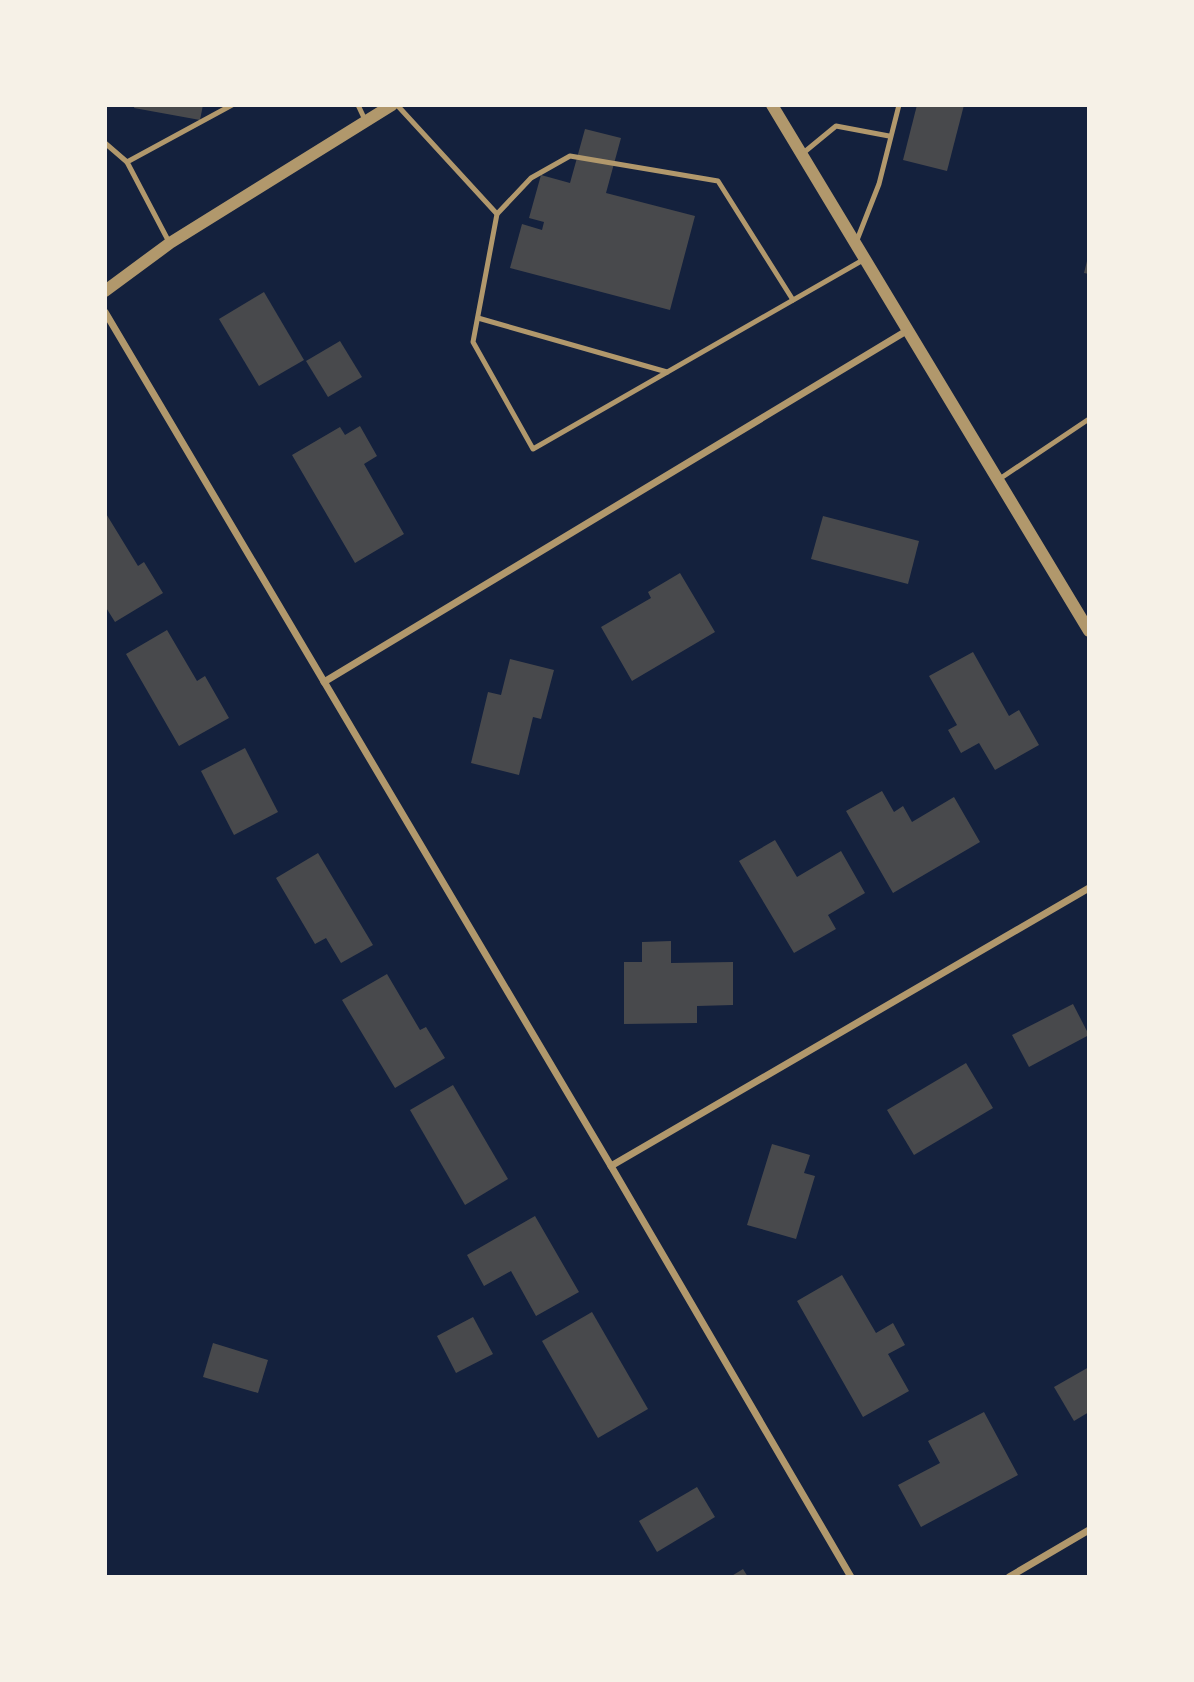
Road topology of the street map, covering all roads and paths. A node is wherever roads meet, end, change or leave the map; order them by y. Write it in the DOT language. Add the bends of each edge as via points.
graph roads {
  1 [pos="232,105"];
  2 [pos="358,105"];
  3 [pos="395,105"];
  4 [pos="772,105"];
  5 [pos="899,105"];
  6 [pos="366,122"];
  7 [pos="889,136"];
  8 [pos="105,143"];
  9 [pos="802,153"];
  10 [pos="127,162"];
  11 [pos="497,214"];
  12 [pos="170,243"];
  13 [pos="856,243"];
  14 [pos="865,258"];
  15 [pos="105,291"];
  16 [pos="793,300"];
  17 [pos="105,312"];
  18 [pos="478,318"];
  19 [pos="908,330"];
  20 [pos="667,372"];
  21 [pos="1089,419"];
  22 [pos="998,480"];
  23 [pos="1089,631"];
  24 [pos="324,682"];
  25 [pos="1089,888"];
  26 [pos="611,1166"];
  27 [pos="1089,1530"];
  28 [pos="851,1577"];
  29 [pos="1009,1577"];
  1 -- 10 [label="lane"];
  2 -- 6 [label="lane"];
  3 -- 6 [label="street"];
  3 -- 11 [label="lane"];
  4 -- 9 [label="street"];
  5 -- 7 [label="lane"];
  6 -- 12 [label="street"];
  7 -- 9 [label="lane" via="836,126"];
  7 -- 13 [label="lane" via="878,184"];
  8 -- 10 [label="lane"];
  9 -- 13 [label="street"];
  10 -- 12 [label="lane"];
  11 -- 16 [label="lane" via="531,178 570,156 718,181"];
  11 -- 18 [label="lane"];
  12 -- 15 [label="street"];
  13 -- 14 [label="street"];
  14 -- 16 [label="lane"];
  14 -- 19 [label="street"];
  16 -- 20 [label="lane"];
  17 -- 24 [label="street"];
  18 -- 20 [label="lane"];
  18 -- 20 [label="lane" via="473,342 533,449"];
  19 -- 22 [label="street"];
  19 -- 24 [label="street"];
  21 -- 22 [label="lane"];
  22 -- 23 [label="street"];
  24 -- 26 [label="street"];
  25 -- 26 [label="street"];
  26 -- 28 [label="street"];
  27 -- 29 [label="street"];
}
